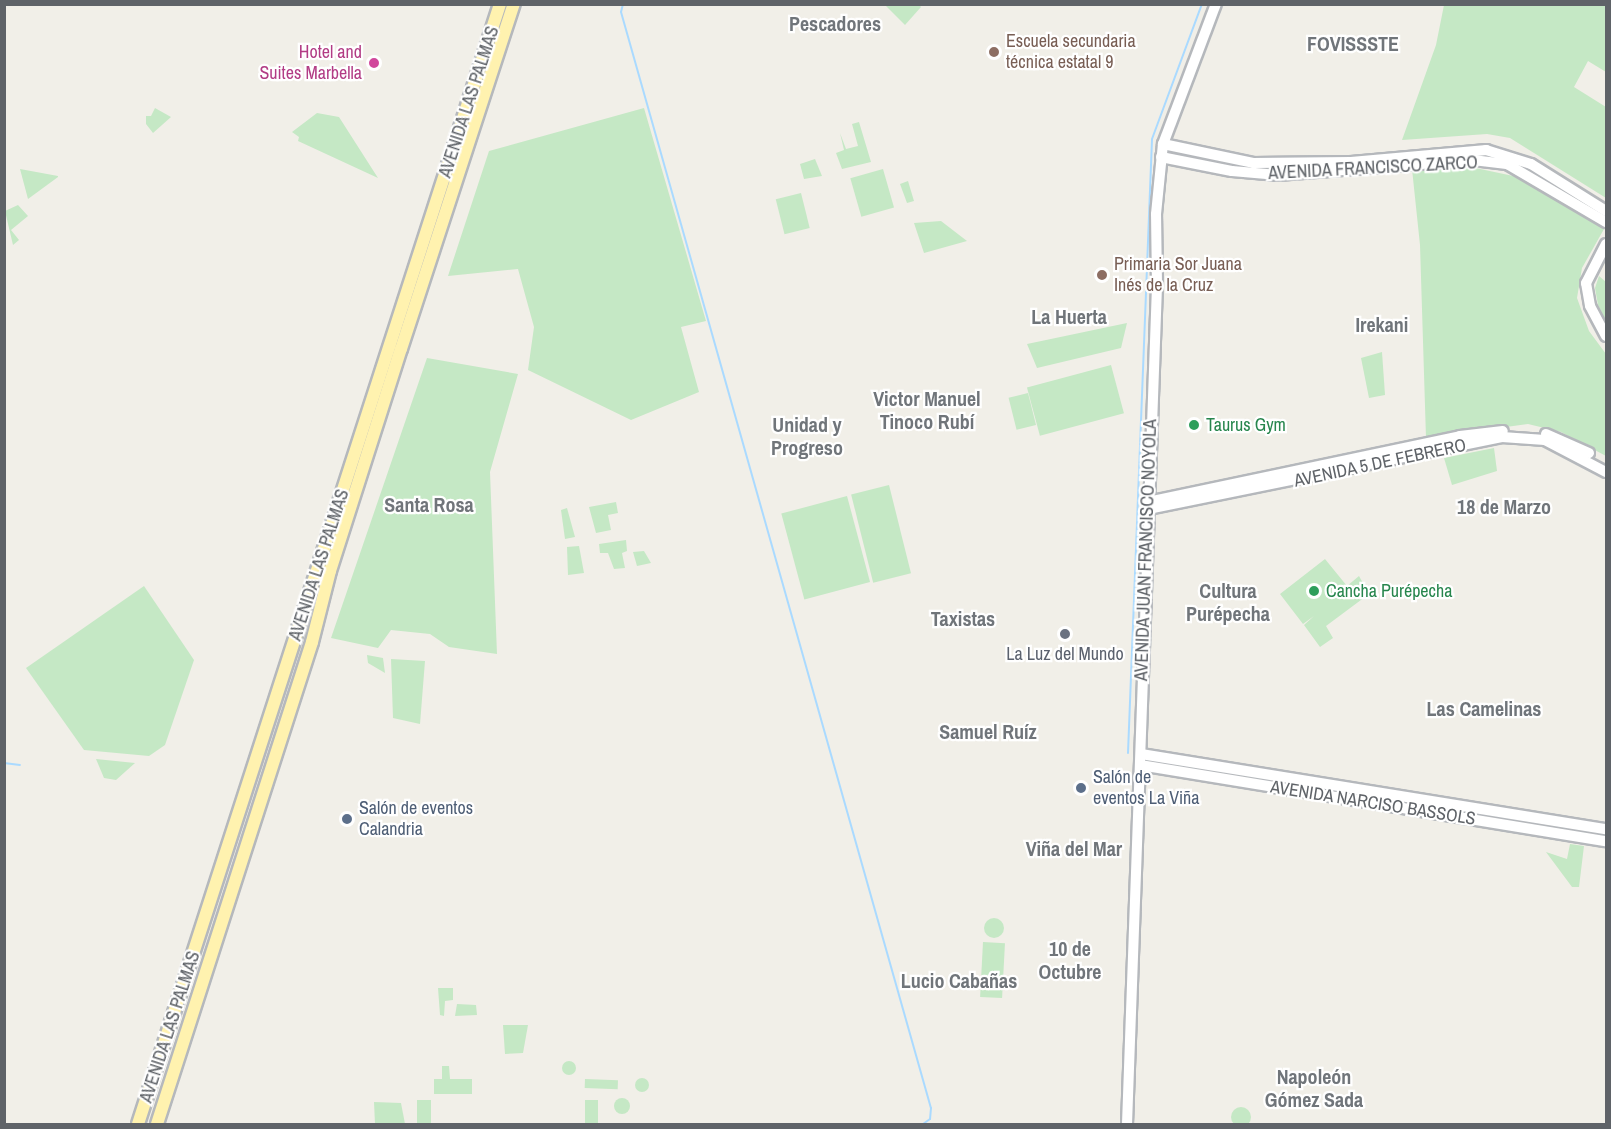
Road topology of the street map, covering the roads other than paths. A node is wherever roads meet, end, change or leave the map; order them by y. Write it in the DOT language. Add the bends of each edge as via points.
graph roads {
  1 [pos="500,4"];
  2 [pos="514,4"];
  3 [pos="1216,4"];
  4 [pos="1163,144"];
  5 [pos="1161,157"];
  6 [pos="1253,168"];
  7 [pos="1606,211"];
  8 [pos="1606,222"];
  9 [pos="1606,244"];
  10 [pos="1606,336"];
  11 [pos="1461,441"];
  12 [pos="1606,465"];
  13 [pos="1606,472"];
  14 [pos="1148,505"];
  15 [pos="1141,760"];
  16 [pos="1606,829"];
  17 [pos="1606,842"];
  18 [pos="138,1125"];
  19 [pos="157,1125"];
  20 [pos="1127,1125"];
  1 -- 18 [label="main road, AVENIDA LAS PALMAS"];
  2 -- 19 [label="main road, AVENIDA LAS PALMAS" via="393,371 330,571 312,642"];
  3 -- 4 [label="street, AVENIDA JUAN FRANCISCO NOYOLA"];
  4 -- 5 [label="street, AVENIDA JUAN FRANCISCO NOYOLA"];
  4 -- 6 [label="street, AVENIDA FRANCISCO ZARCO"];
  5 -- 6 [label="street, AVENIDA FRANCISCO ZARCO"];
  5 -- 14 [label="street, AVENIDA JUAN FRANCISCO NOYOLA" via="1155,231 1157,285"];
  6 -- 7 [label="street, AVENIDA FRANCISCO ZARCO" via="1486,150 1531,164"];
  6 -- 8 [label="street, AVENIDA FRANCISCO ZARCO" via="1473,160 1507,164"];
  9 -- 10 [label="street" via="1586,283 1590,306"];
  11 -- 12 [label="street, AVENIDA 5 DE FEBRERO" via="1513,431 1543,434 1574,443"];
  11 -- 13 [label="street, AVENIDA 5 DE FEBRERO" via="1535,437 1574,452"];
  11 -- 14 [label="street, AVENIDA 5 DE FEBRERO"];
  14 -- 15 [label="street, AVENIDA JUAN FRANCISCO NOYOLA"];
  15 -- 16 [label="street, AVENIDA NARCISO BASSOLS"];
  15 -- 17 [label="street, AVENIDA NARCISO BASSOLS"];
  15 -- 20 [label="street, AVENIDA JUAN FRANCISCO NOYOLA"];
}
